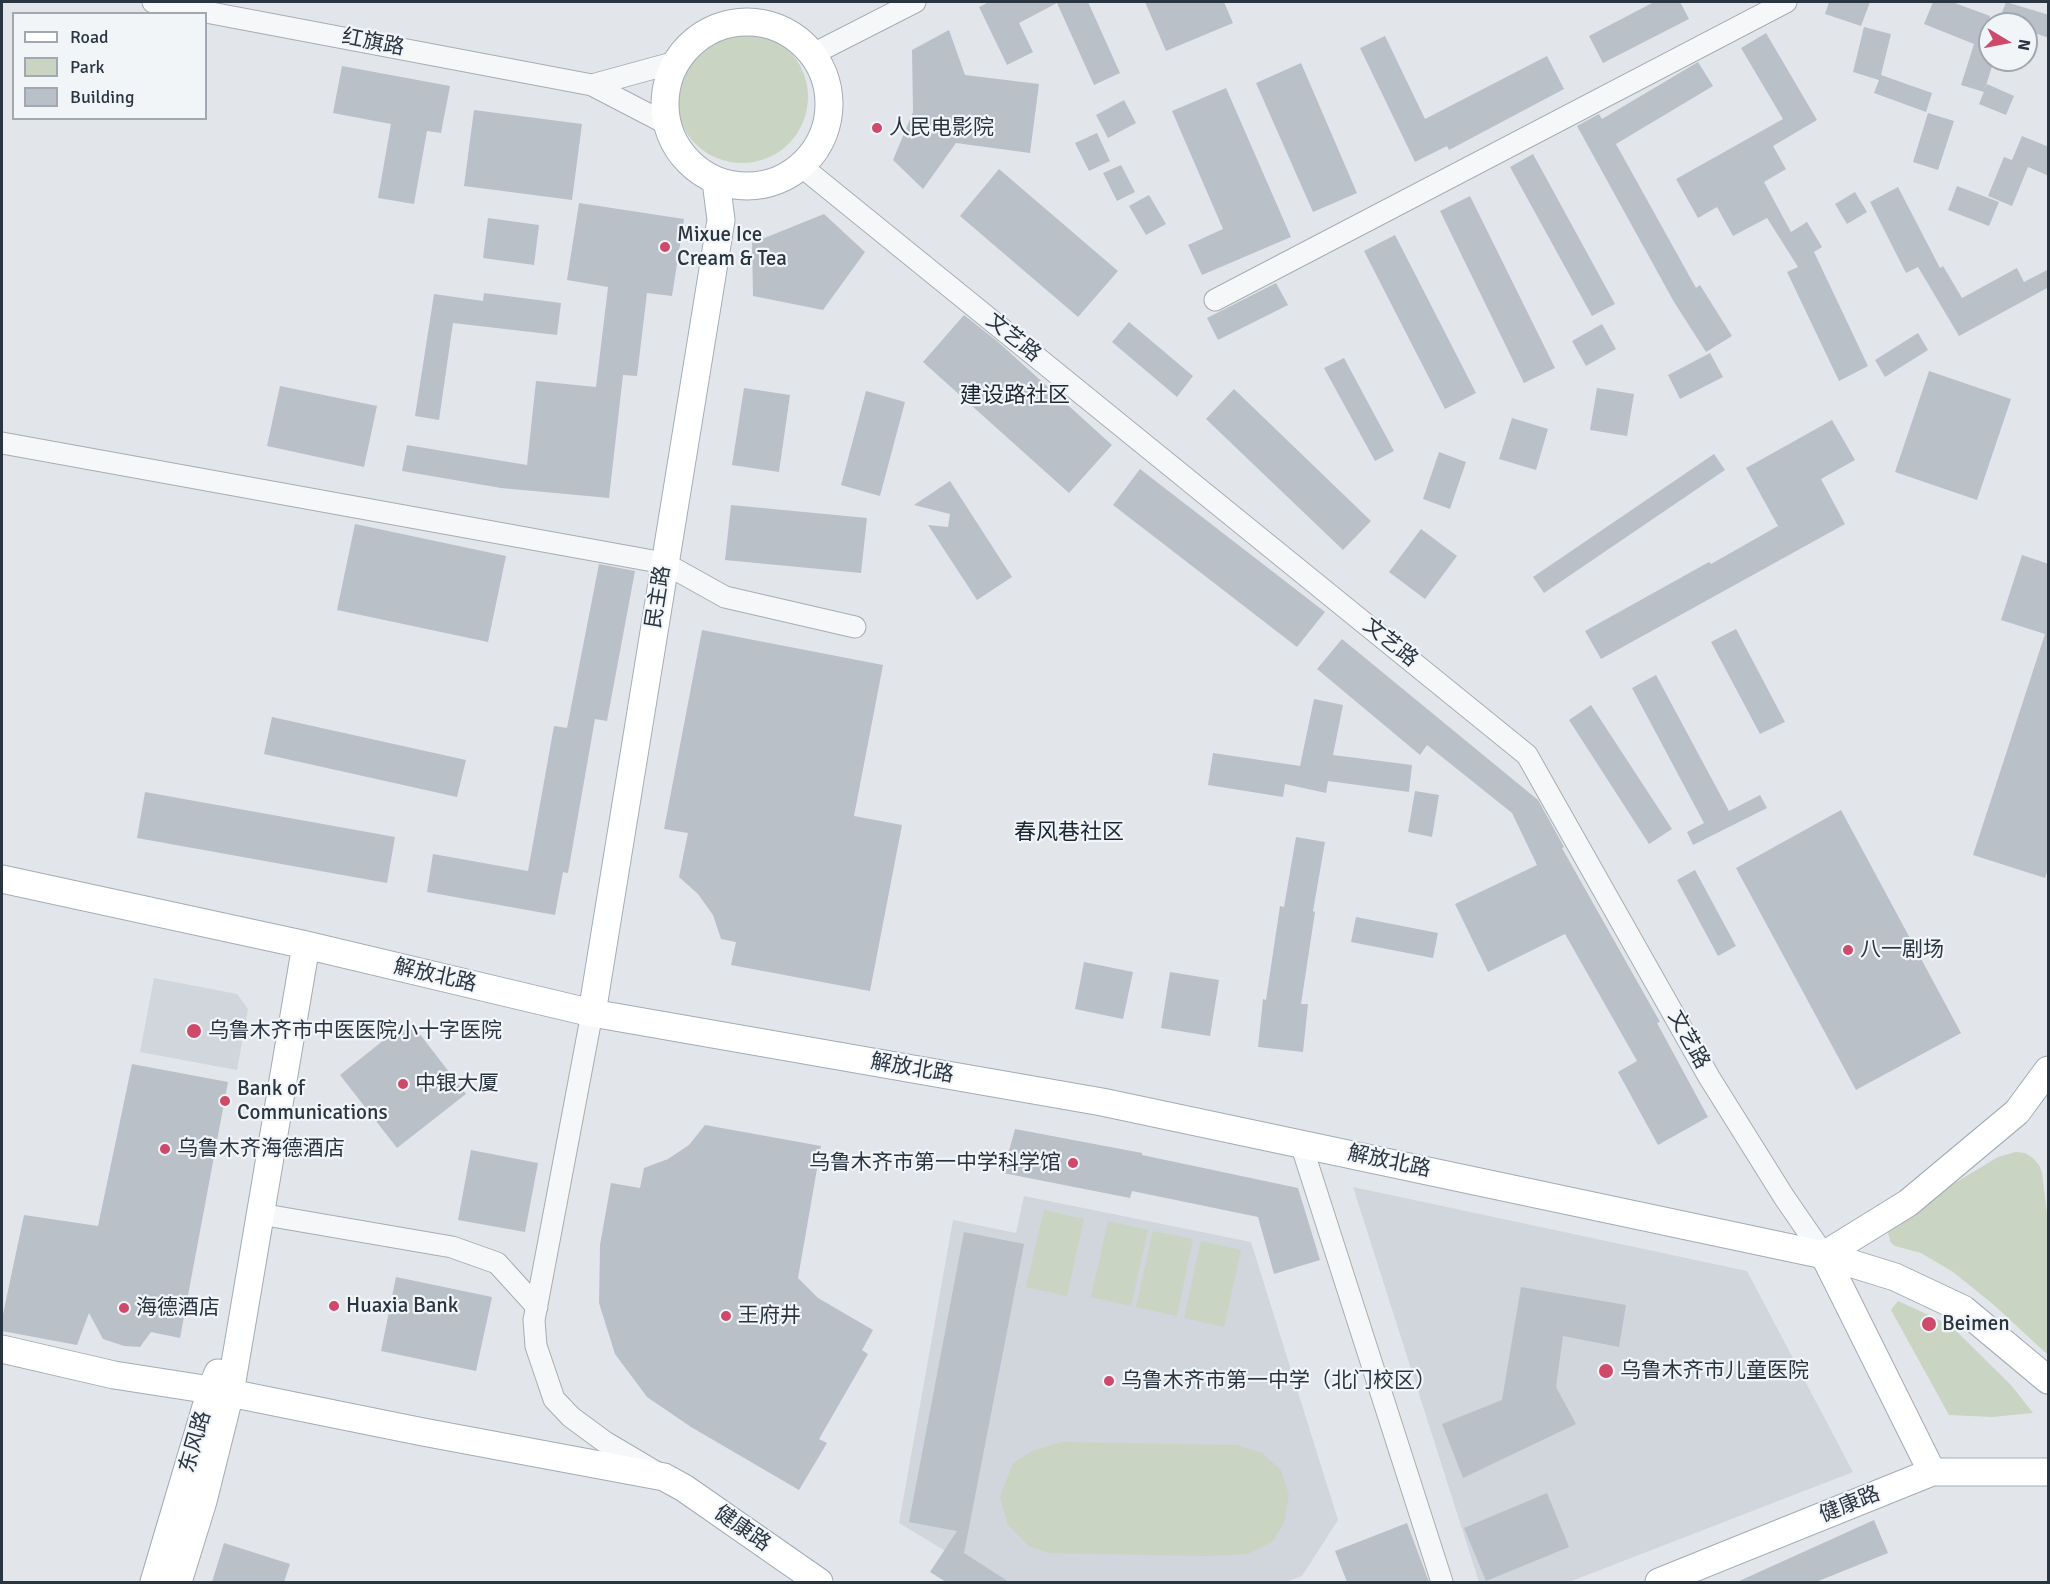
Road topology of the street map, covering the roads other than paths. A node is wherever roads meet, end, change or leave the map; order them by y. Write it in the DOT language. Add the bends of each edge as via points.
graph roads {
  1 [pos="153,2"];
  2 [pos="915,2"];
  3 [pos="1786,2"];
  4 [pos="206,12"];
  5 [pos="207,12"];
  6 [pos="762,12"];
  7 [pos="813,54"];
  8 [pos="676,62"];
  9 [pos="592,85"];
  10 [pos="667,124"];
  11 [pos="801,166"];
  12 [pos="716,181"];
  13 [pos="1215,300"];
  14 [pos="2,444"];
  15 [pos="664,563"];
  16 [pos="855,627"];
  17 [pos="2,879"];
  18 [pos="306,945"];
  19 [pos="592,1013"];
  20 [pos="2046,1075"];
  21 [pos="1301,1144"];
  22 [pos="260,1214"];
  23 [pos="1824,1255"];
  24 [pos="537,1307"];
  25 [pos="2,1349"];
  26 [pos="2049,1380"];
  27 [pos="220,1391"];
  28 [pos="1932,1472"];
  29 [pos="2049,1472"];
  30 [pos="664,1477"];
  31 [pos="154,1582"];
  32 [pos="178,1582"];
  33 [pos="819,1582"];
  34 [pos="1442,1582"];
  35 [pos="1659,1582"];
  1 -- 4 [label="street, 红旗路"];
  2 -- 7 [label="street"];
  3 -- 13 [label="street"];
  5 -- 9 [label="street, 红旗路"];
  6 -- 7 [label="main road"];
  6 -- 8 [label="main road" via="712,29 691,43"];
  7 -- 11 [label="main road" via="825,76 830,100 827,125 817,147"];
  8 -- 9 [label="street"];
  8 -- 10 [label="main road" via="667,81"];
  9 -- 10 [label="street"];
  10 -- 12 [label="main road" via="676,148 693,167"];
  11 -- 12 [label="main road" via="782,179 760,186"];
  11 -- 23 [label="street, 文艺路" via="1527,754 1709,1077"];
  12 -- 15 [label="main road, 民主路" via="721,220"];
  14 -- 15 [label="street"];
  15 -- 16 [label="street" via="725,597"];
  15 -- 19 [label="main road, 民主路"];
  17 -- 18 [label="main road, 解放北路"];
  18 -- 19 [label="main road, 解放北路"];
  18 -- 22 [label="main road"];
  19 -- 21 [label="main road, 解放北路" via="1102,1102"];
  19 -- 24 [label="street"];
  20 -- 23 [label="main road" via="2017,1112 1908,1203"];
  21 -- 23 [label="main road, 解放北路"];
  21 -- 34 [label="street"];
  22 -- 24 [label="street" via="452,1247 497,1263"];
  22 -- 27 [label="main road" via="245,1305"];
  23 -- 26 [label="main road, 解放北路" via="1895,1277 1963,1309"];
  23 -- 28 [label="main road"];
  24 -- 30 [label="street" via="536,1346 554,1399 605,1443"];
  25 -- 27 [label="main road, 健康路" via="114,1375"];
  27 -- 30 [label="main road, 健康路"];
  27 -- 31 [label="main road, 东风路"];
  27 -- 32 [label="main road, 东风路" via="203,1501"];
  28 -- 29 [label="main road, 健康路"];
  28 -- 35 [label="main road, 健康路"];
  30 -- 33 [label="main road, 健康路"];
}
